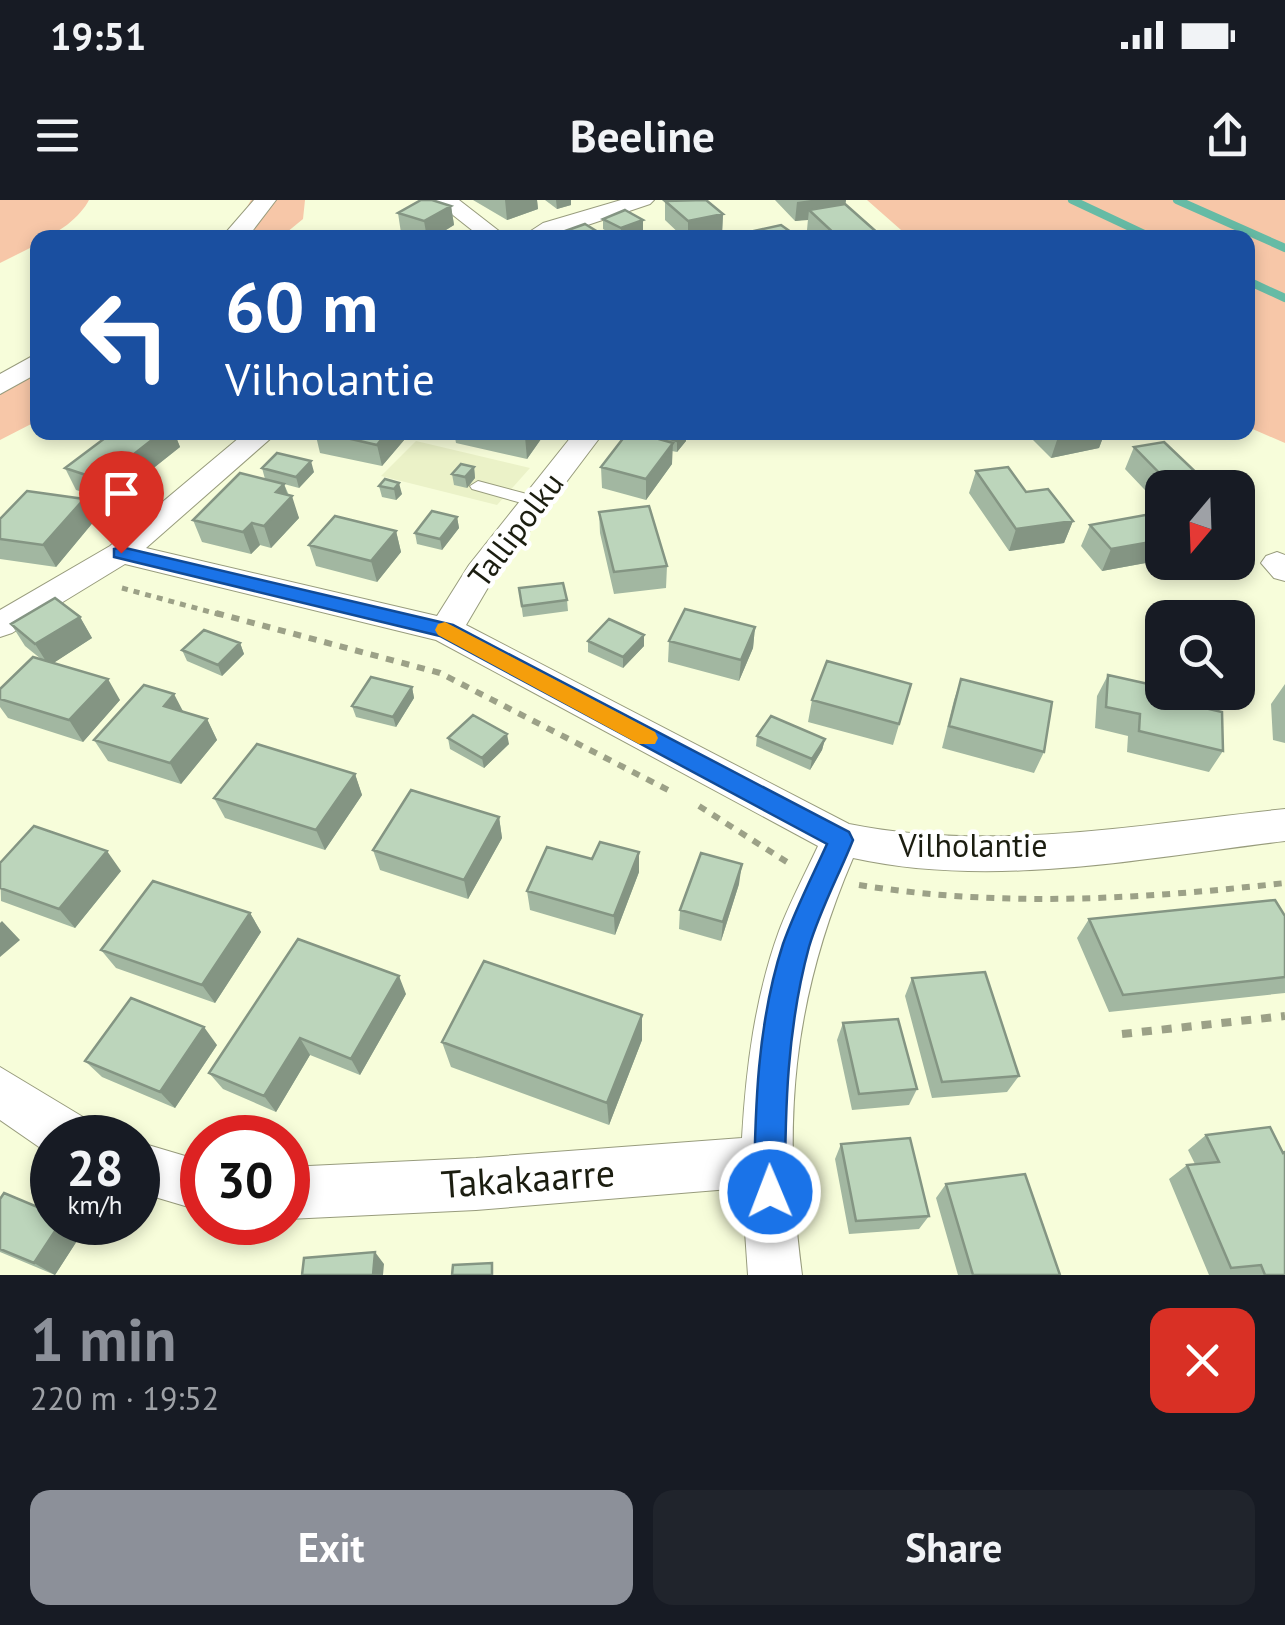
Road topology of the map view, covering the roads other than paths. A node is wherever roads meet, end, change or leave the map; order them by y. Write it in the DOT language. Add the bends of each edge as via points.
graph roads {
  1 [pos="265,200"];
  2 [pos="445,200"];
  3 [pos="644,200"];
  4 [pos="243,230"];
  5 [pos="486,230"];
  6 [pos="547,230"];
  7 [pos="30,366"];
  8 [pos="0,386"];
  9 [pos="255,440"];
  10 [pos="584,440"];
  11 [pos="478,486"];
  12 [pos="536,502"];
  13 [pos="121,553"];
  14 [pos="0,625"];
  15 [pos="446,630"];
  16 [pos="1285,824"];
  17 [pos="841,840"];
  18 [pos="0,1091"];
  19 [pos="36,1115"];
  20 [pos="768,1162"];
  21 [pos="310,1191"];
  22 [pos="775,1275"];
  1 -- 4 [label="street"];
  2 -- 5 [label="street"];
  3 -- 6 [label="street"];
  7 -- 8 [label="street"];
  9 -- 13 [label="street"];
  10 -- 12 [label="street, Tallipolku"];
  11 -- 12 [label="lane"];
  12 -- 15 [label="street, Tallipolku"];
  13 -- 14 [label="street"];
  13 -- 15 [label="street, Vilholantie"];
  15 -- 17 [label="street, Vilholantie"];
  16 -- 17 [label="street, Vilholantie" via="982,850 906,851"];
  17 -- 20 [label="street" via="797,944 781,1010"];
  18 -- 19 [label="street"];
  20 -- 21 [label="street, Takakaarre"];
  20 -- 22 [label="street"];
}
